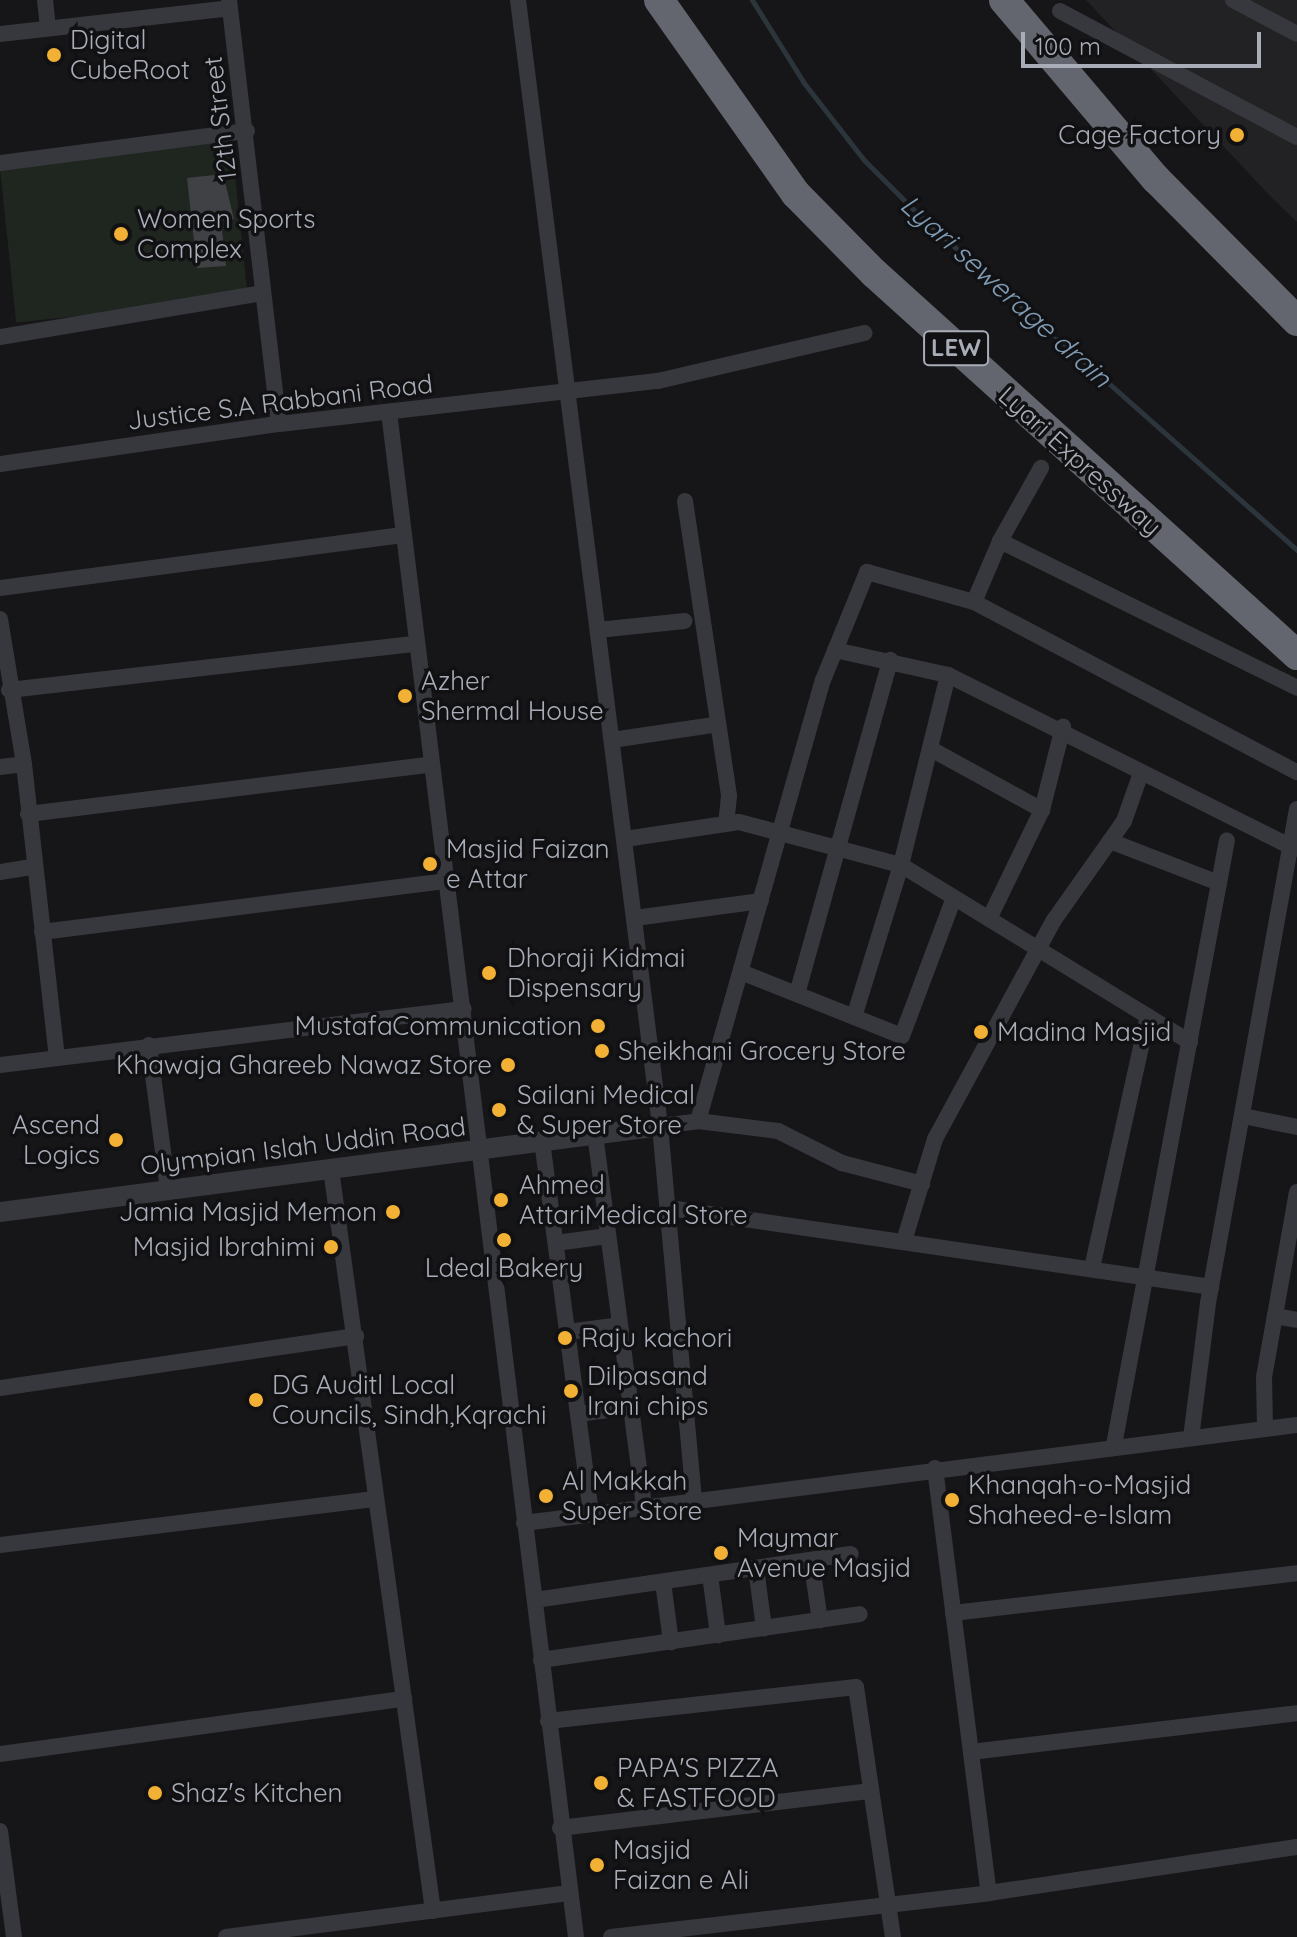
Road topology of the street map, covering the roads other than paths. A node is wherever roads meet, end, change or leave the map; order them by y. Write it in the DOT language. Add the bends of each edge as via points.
graph roads {
  1 [pos="45,0"];
  2 [pos="518,0"];
  3 [pos="659,0"];
  4 [pos="1004,0"];
  5 [pos="1233,0"];
  6 [pos="230,4"];
  7 [pos="1060,11"];
  8 [pos="48,28"];
  9 [pos="0,34"];
  10 [pos="1297,34"];
  11 [pos="247,131"];
  12 [pos="1297,137"];
  13 [pos="0,163"];
  14 [pos="262,293"];
  15 [pos="1297,321"];
  16 [pos="864,333"];
  17 [pos="0,337"];
  18 [pos="566,391"];
  19 [pos="389,412"];
  20 [pos="279,424"];
  21 [pos="0,464"];
  22 [pos="1041,468"];
  23 [pos="685,501"];
  24 [pos="403,535"];
  25 [pos="1000,541"];
  26 [pos="0,588"];
  27 [pos="974,602"];
  28 [pos="0,619"];
  29 [pos="685,621"];
  30 [pos="598,630"];
  31 [pos="415,644"];
  32 [pos="835,650"];
  33 [pos="1297,655"];
  34 [pos="890,660"];
  35 [pos="948,675"];
  36 [pos="1297,688"];
  37 [pos="9,690"];
  38 [pos="714,725"];
  39 [pos="1063,727"];
  40 [pos="612,740"];
  41 [pos="931,749"];
  42 [pos="24,764"];
  43 [pos="429,765"];
  44 [pos="0,767"];
  45 [pos="1297,772"];
  46 [pos="1141,773"];
  47 [pos="1297,809"];
  48 [pos="1042,810"];
  49 [pos="28,814"];
  50 [pos="726,824"];
  51 [pos="781,833"];
  52 [pos="625,839"];
  53 [pos="1227,840"];
  54 [pos="1110,841"];
  55 [pos="839,848"];
  56 [pos="1292,849"];
  57 [pos="901,865"];
  58 [pos="32,867"];
  59 [pos="0,872"];
  60 [pos="447,881"];
  61 [pos="1219,883"];
  62 [pos="954,898"];
  63 [pos="761,901"];
  64 [pos="635,918"];
  65 [pos="989,919"];
  66 [pos="42,932"];
  67 [pos="1037,949"];
  68 [pos="741,972"];
  69 [pos="797,994"];
  70 [pos="464,1009"];
  71 [pos="1148,1016"];
  72 [pos="854,1017"];
  73 [pos="1190,1042"];
  74 [pos="149,1045"];
  75 [pos="57,1057"];
  76 [pos="0,1065"];
  77 [pos="1243,1116"];
  78 [pos="698,1121"];
  79 [pos="660,1126"];
  80 [pos="1297,1127"];
  81 [pos="595,1134"];
  82 [pos="542,1141"];
  83 [pos="477,1149"];
  84 [pos="331,1169"];
  85 [pos="922,1184"];
  86 [pos="168,1190"];
  87 [pos="1297,1192"];
  88 [pos="669,1208"];
  89 [pos="0,1212"];
  90 [pos="608,1236"];
  91 [pos="904,1241"];
  92 [pos="556,1243"];
  93 [pos="1291,1256"];
  94 [pos="1092,1268"];
  95 [pos="1143,1275"];
  96 [pos="1211,1287"];
  97 [pos="1275,1316"];
  98 [pos="1297,1320"];
  99 [pos="620,1325"];
  100 [pos="567,1332"];
  101 [pos="356,1336"];
  102 [pos="0,1388"];
  103 [pos="631,1407"];
  104 [pos="578,1414"];
  105 [pos="1297,1425"];
  106 [pos="1265,1428"];
  107 [pos="1191,1438"];
  108 [pos="1114,1445"];
  109 [pos="935,1468"];
  110 [pos="376,1499"];
  111 [pos="694,1500"];
  112 [pos="644,1507"];
  113 [pos="591,1514"];
  114 [pos="524,1523"];
  115 [pos="0,1545"];
  116 [pos="851,1554"];
  117 [pos="811,1560"];
  118 [pos="756,1568"];
  119 [pos="1297,1573"];
  120 [pos="710,1575"];
  121 [pos="663,1582"];
  122 [pos="535,1600"];
  123 [pos="953,1613"];
  124 [pos="860,1614"];
  125 [pos="820,1620"];
  126 [pos="764,1628"];
  127 [pos="718,1635"];
  128 [pos="671,1642"];
  129 [pos="541,1660"];
  130 [pos="404,1699"];
  131 [pos="1297,1713"];
  132 [pos="548,1721"];
  133 [pos="971,1752"];
  134 [pos="0,1754"];
  135 [pos="869,1791"];
  136 [pos="560,1828"];
  137 [pos="0,1831"];
  138 [pos="1297,1847"];
  139 [pos="569,1893"];
  140 [pos="989,1893"];
  141 [pos="887,1905"];
  142 [pos="433,1911"];
  143 [pos="14,1937"];
  144 [pos="226,1937"];
  145 [pos="576,1937"];
  146 [pos="611,1937"];
  147 [pos="893,1937"];
  1 -- 8 [label="street"];
  2 -- 18 [label="street"];
  3 -- 33 [label="highway, Lyari Expressway / LEW" via="796,194 874,273"];
  4 -- 15 [label="highway" via="1156,179"];
  5 -- 10 [label="street"];
  6 -- 8 [label="street"];
  6 -- 11 [label="street, 12th Street"];
  7 -- 12 [label="street"];
  8 -- 9 [label="street"];
  11 -- 13 [label="street"];
  11 -- 14 [label="street, 12th Street"];
  14 -- 17 [label="street"];
  14 -- 20 [label="street, 12th Street"];
  16 -- 18 [label="street, Justice S.A Rabbani Road" via="658,381"];
  18 -- 19 [label="street, Justice S.A Rabbani Road"];
  18 -- 30 [label="street"];
  19 -- 20 [label="street, Justice S.A Rabbani Road"];
  19 -- 24 [label="street"];
  20 -- 21 [label="street, Justice S.A Rabbani Road"];
  22 -- 25 [label="street"];
  23 -- 50 [label="street" via="729,796"];
  24 -- 26 [label="street"];
  24 -- 31 [label="street"];
  25 -- 27 [label="street"];
  25 -- 36 [label="street" via="1262,665"];
  27 -- 32 [label="street" via="867,572"];
  27 -- 45 [label="street"];
  28 -- 37 [label="street"];
  29 -- 30 [label="street"];
  30 -- 40 [label="street"];
  31 -- 37 [label="street"];
  31 -- 43 [label="street"];
  32 -- 34 [label="street"];
  32 -- 51 [label="street"];
  34 -- 35 [label="street"];
  34 -- 55 [label="street"];
  35 -- 39 [label="street"];
  35 -- 41 [label="street"];
  37 -- 42 [label="street"];
  38 -- 40 [label="street"];
  39 -- 46 [label="street"];
  39 -- 48 [label="street"];
  40 -- 52 [label="street"];
  41 -- 48 [label="street"];
  41 -- 57 [label="street"];
  42 -- 44 [label="street"];
  42 -- 49 [label="street"];
  43 -- 49 [label="street"];
  43 -- 60 [label="street"];
  46 -- 54 [label="street"];
  46 -- 56 [label="street"];
  47 -- 56 [label="street"];
  48 -- 65 [label="street"];
  49 -- 58 [label="street"];
  50 -- 51 [label="street"];
  50 -- 52 [label="street"];
  51 -- 55 [label="street"];
  51 -- 63 [label="street"];
  52 -- 64 [label="street"];
  53 -- 61 [label="street"];
  54 -- 61 [label="street"];
  54 -- 67 [label="street"];
  55 -- 57 [label="street"];
  55 -- 69 [label="street"];
  56 -- 77 [label="street"];
  57 -- 62 [label="street"];
  57 -- 72 [label="street"];
  58 -- 59 [label="street"];
  58 -- 66 [label="street"];
  60 -- 66 [label="street"];
  60 -- 70 [label="street"];
  61 -- 73 [label="street"];
  62 -- 65 [label="street"];
  62 -- 72 [label="street" via="902,1036"];
  63 -- 64 [label="street"];
  63 -- 68 [label="street"];
  64 -- 79 [label="street"];
  65 -- 67 [label="street"];
  66 -- 75 [label="street"];
  67 -- 71 [label="street"];
  67 -- 85 [label="street" via="935,1139"];
  68 -- 69 [label="street"];
  68 -- 78 [label="street"];
  69 -- 72 [label="street"];
  70 -- 74 [label="street"];
  70 -- 83 [label="street"];
  71 -- 73 [label="street"];
  71 -- 94 [label="street"];
  73 -- 95 [label="street"];
  74 -- 75 [label="street"];
  74 -- 86 [label="street"];
  75 -- 76 [label="street"];
  77 -- 80 [label="street"];
  77 -- 96 [label="street"];
  78 -- 79 [label="street"];
  78 -- 85 [label="street" via="778,1131 842,1163"];
  79 -- 81 [label="street, Olympian Islah Uddin Road"];
  79 -- 88 [label="street"];
  81 -- 82 [label="street, Olympian Islah Uddin Road"];
  81 -- 90 [label="street"];
  82 -- 83 [label="street, Olympian Islah Uddin Road"];
  82 -- 92 [label="street"];
  83 -- 84 [label="street, Olympian Islah Uddin Road"];
  83 -- 114 [label="street"];
  84 -- 86 [label="street, Olympian Islah Uddin Road"];
  84 -- 101 [label="street"];
  85 -- 91 [label="street"];
  86 -- 89 [label="street, Olympian Islah Uddin Road"];
  87 -- 93 [label="street"];
  88 -- 91 [label="street"];
  88 -- 111 [label="street"];
  90 -- 92 [label="street"];
  90 -- 99 [label="street"];
  91 -- 94 [label="street"];
  92 -- 100 [label="street"];
  93 -- 97 [label="street"];
  94 -- 95 [label="street"];
  95 -- 96 [label="street"];
  95 -- 108 [label="street"];
  96 -- 107 [label="street"];
  97 -- 98 [label="street"];
  97 -- 106 [label="street" via="1264,1377"];
  99 -- 100 [label="street"];
  99 -- 103 [label="street"];
  100 -- 104 [label="street"];
  101 -- 102 [label="street"];
  101 -- 110 [label="street"];
  103 -- 104 [label="street"];
  103 -- 112 [label="street"];
  104 -- 113 [label="street"];
  105 -- 106 [label="street"];
  106 -- 107 [label="street"];
  107 -- 108 [label="street"];
  108 -- 109 [label="street"];
  109 -- 111 [label="street"];
  109 -- 123 [label="street"];
  110 -- 115 [label="street"];
  110 -- 130 [label="street"];
  111 -- 112 [label="street"];
  112 -- 113 [label="street"];
  113 -- 114 [label="street"];
  114 -- 122 [label="street"];
  116 -- 117 [label="street"];
  117 -- 118 [label="street"];
  117 -- 125 [label="street"];
  118 -- 120 [label="street"];
  118 -- 126 [label="street"];
  119 -- 123 [label="street"];
  120 -- 121 [label="street"];
  120 -- 127 [label="street"];
  121 -- 122 [label="street"];
  121 -- 128 [label="street"];
  122 -- 129 [label="street"];
  123 -- 133 [label="street"];
  124 -- 125 [label="street"];
  125 -- 126 [label="street"];
  126 -- 127 [label="street"];
  127 -- 128 [label="street"];
  128 -- 129 [label="street"];
  129 -- 132 [label="street"];
  130 -- 134 [label="street"];
  130 -- 142 [label="street"];
  131 -- 133 [label="street"];
  132 -- 135 [label="street" via="856,1687"];
  132 -- 136 [label="street"];
  133 -- 140 [label="street"];
  135 -- 136 [label="street"];
  135 -- 141 [label="street"];
  136 -- 139 [label="street"];
  137 -- 143 [label="street"];
  138 -- 140 [label="street"];
  139 -- 142 [label="street"];
  139 -- 145 [label="street"];
  140 -- 141 [label="street"];
  141 -- 146 [label="street"];
  141 -- 147 [label="street"];
  142 -- 144 [label="street"];
}
